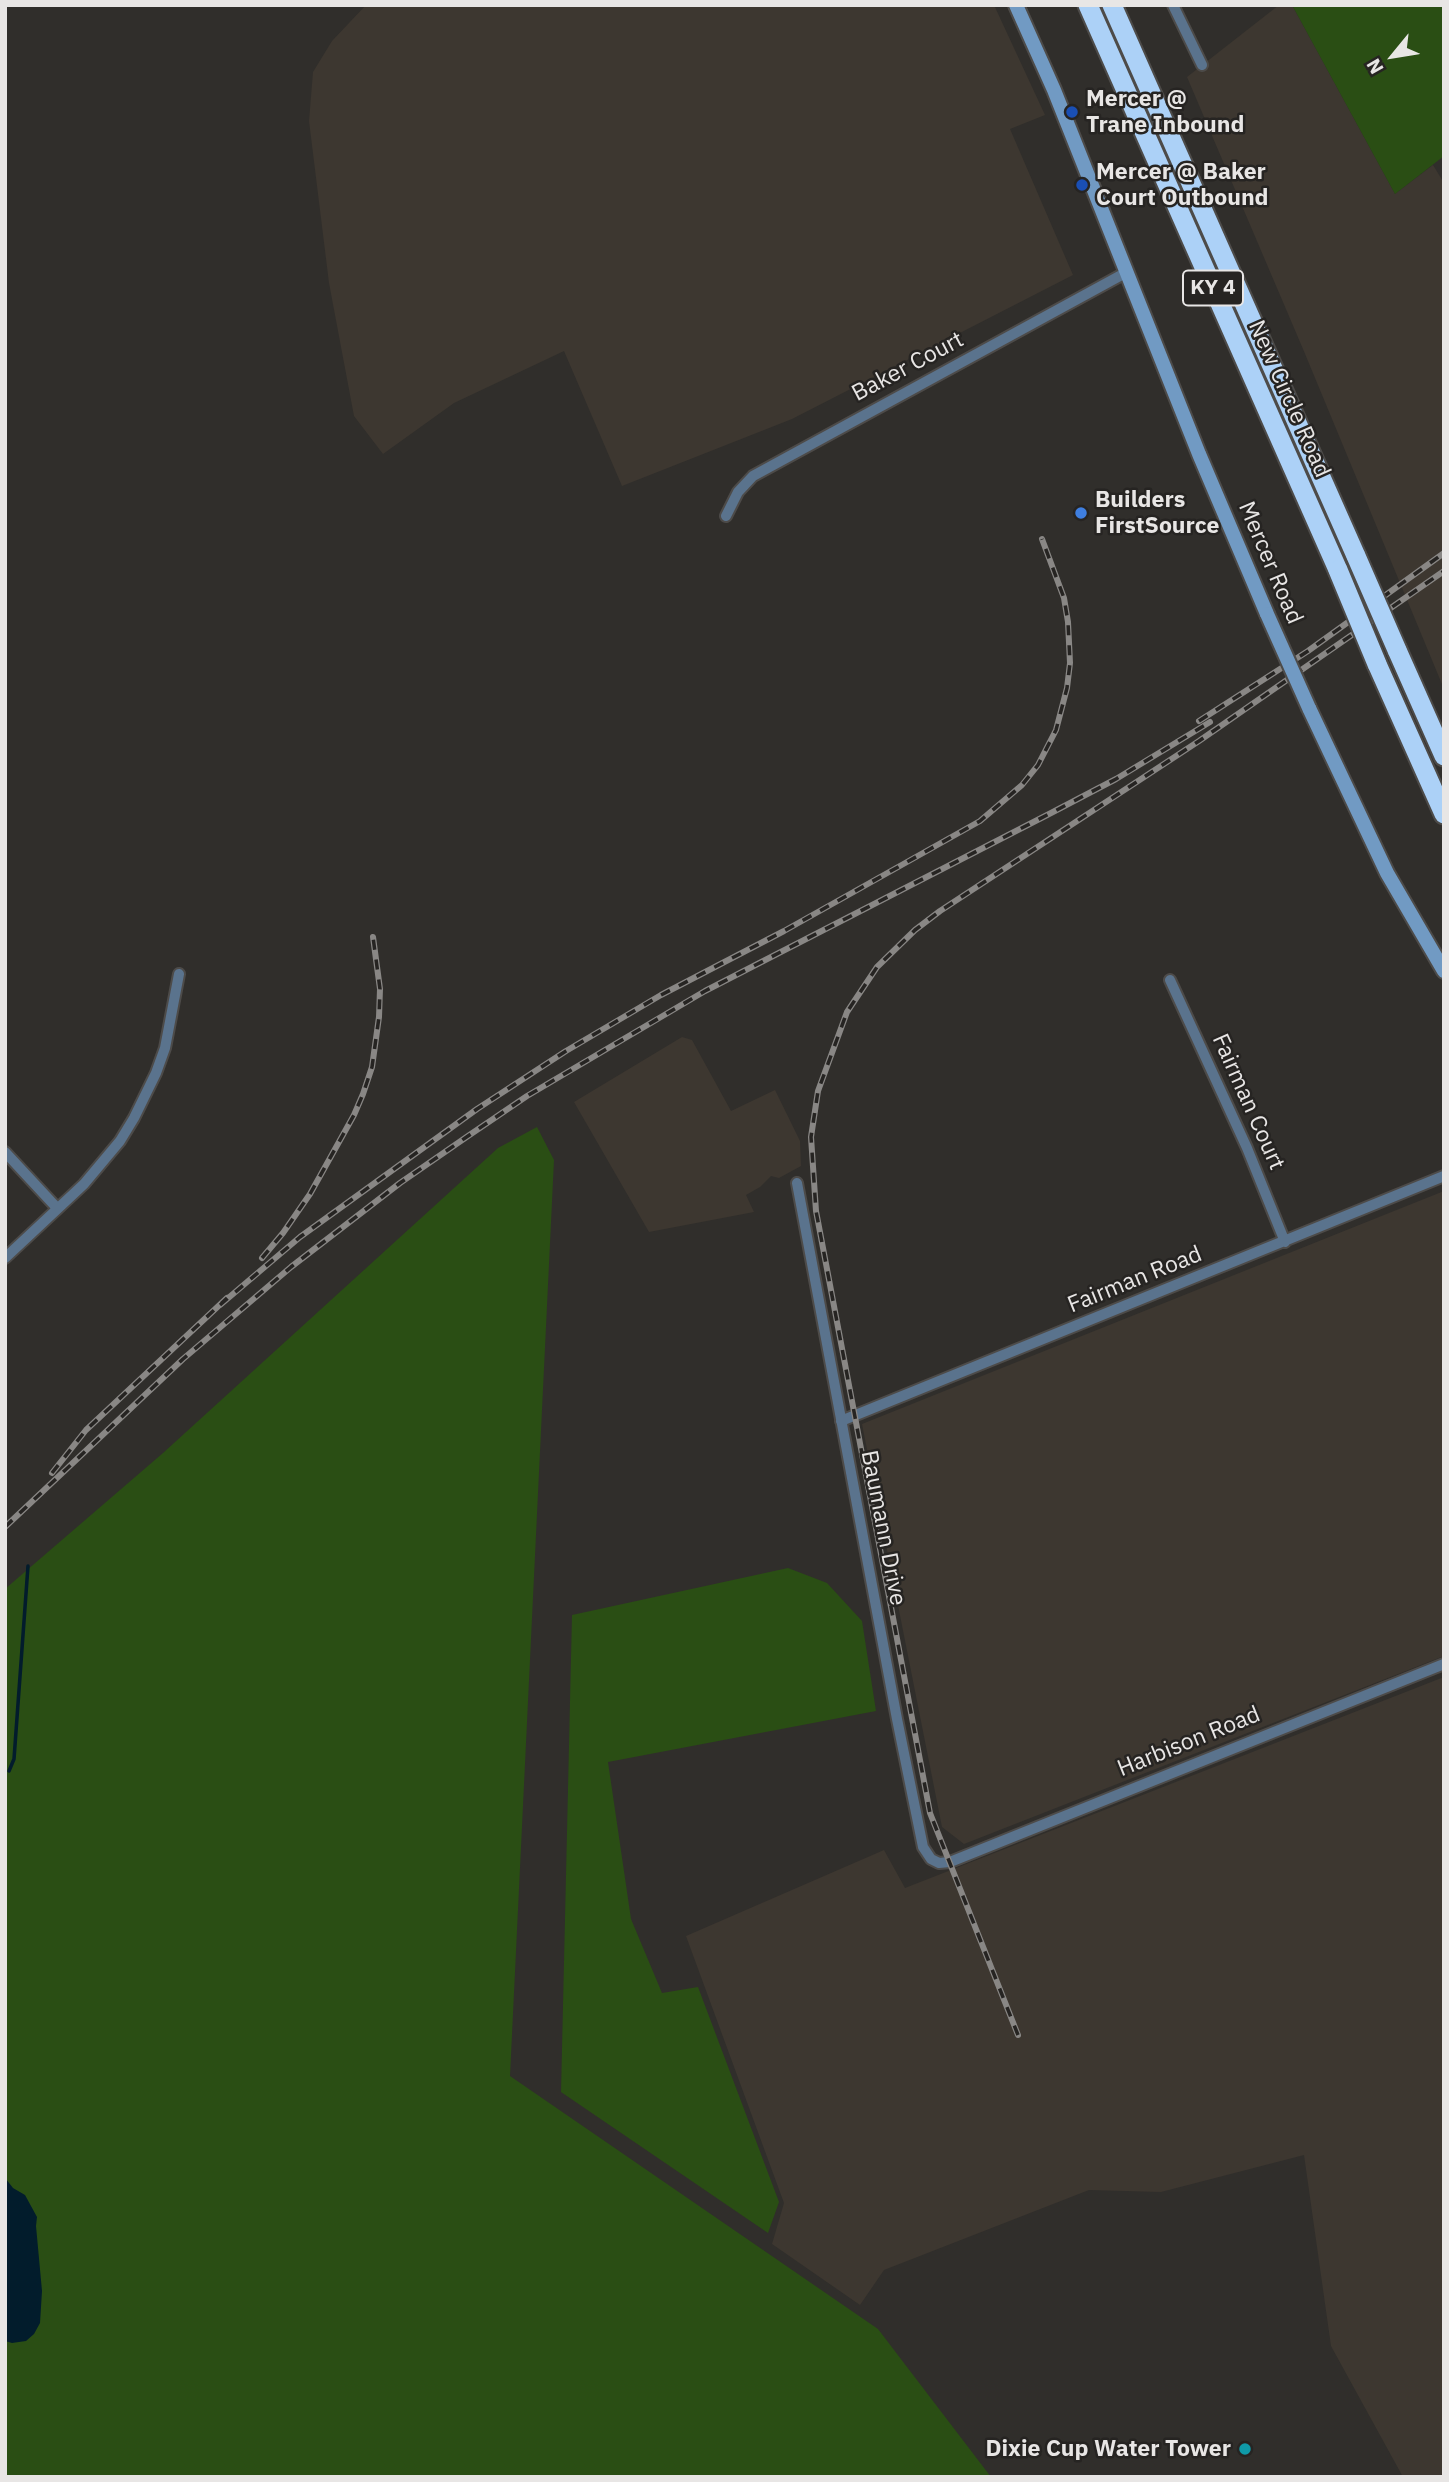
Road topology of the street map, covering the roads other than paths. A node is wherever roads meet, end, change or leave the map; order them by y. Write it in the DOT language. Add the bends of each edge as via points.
graph roads {
  1 [pos="1016,5"];
  2 [pos="1088,5"];
  3 [pos="1112,5"];
  4 [pos="1173,5"];
  5 [pos="1202,65"];
  6 [pos="1128,272"];
  7 [pos="726,516"];
  8 [pos="1444,756"];
  9 [pos="1444,814"];
  10 [pos="1444,971"];
  11 [pos="179,974"];
  12 [pos="1170,980"];
  13 [pos="5,1152"];
  14 [pos="1444,1176"];
  15 [pos="797,1183"];
  16 [pos="57,1208"];
  17 [pos="1285,1242"];
  18 [pos="5,1258"];
  19 [pos="841,1421"];
  20 [pos="1444,1664"];
  21 [pos="950,1863"];
  1 -- 6 [label="street, Mercer Road"];
  2 -- 9 [label="highway, New Circle Road / KY 4, bridge"];
  3 -- 8 [label="highway, New Circle Road / KY 4, bridge"];
  4 -- 5 [label="street"];
  6 -- 7 [label="street, Baker Court" via="753,476"];
  6 -- 10 [label="street, Mercer Road, bridge" via="1199,454 1309,708 1376,852"];
  11 -- 16 [label="street" via="165,1048 146,1096 120,1141"];
  12 -- 17 [label="street, Fairman Court"];
  13 -- 16 [label="street"];
  14 -- 17 [label="street, Fairman Road"];
  15 -- 19 [label="street, Baumann Drive"];
  16 -- 18 [label="street"];
  17 -- 19 [label="street, Fairman Road"];
  19 -- 21 [label="street, Baumann Drive" via="923,1847 931,1859"];
  20 -- 21 [label="street, Harbison Road"];
}
